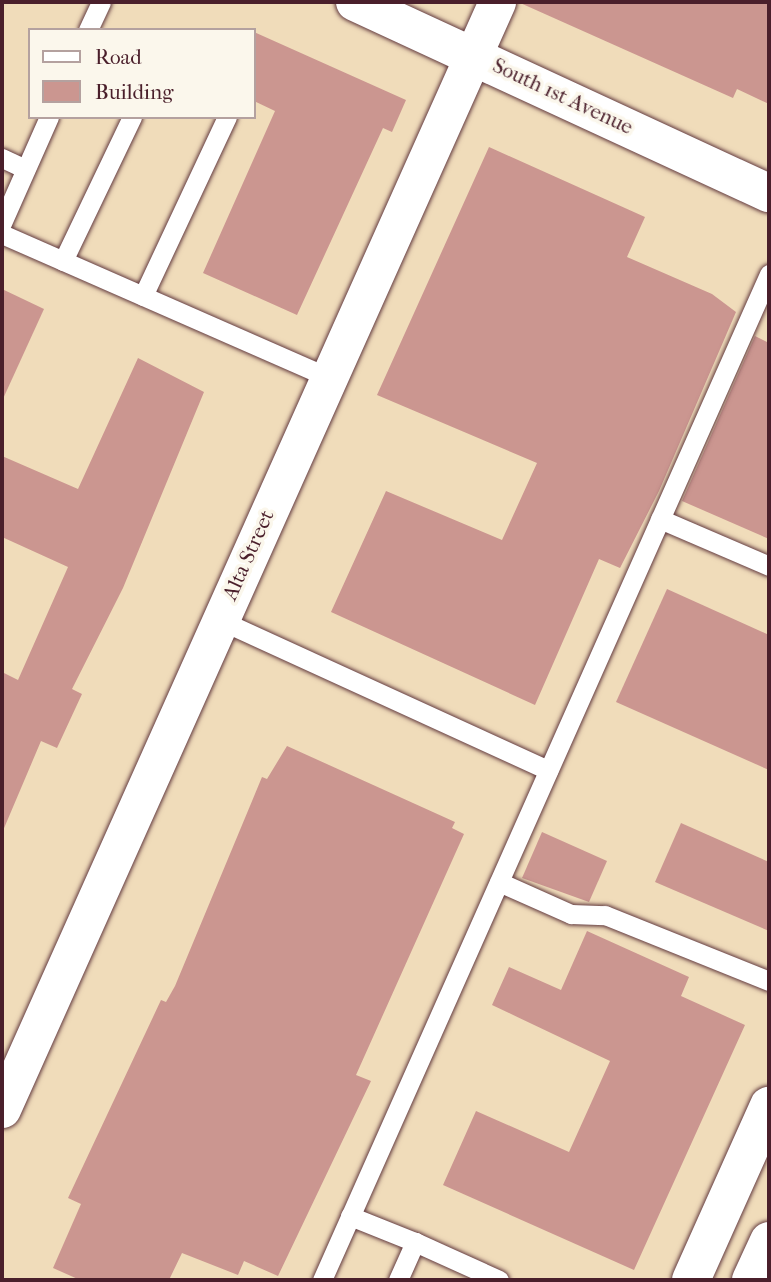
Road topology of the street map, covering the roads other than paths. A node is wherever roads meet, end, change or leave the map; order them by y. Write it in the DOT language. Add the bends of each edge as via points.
graph roads {
  1 [pos="101,2"];
  2 [pos="355,2"];
  3 [pos="497,2"];
  4 [pos="93,28"];
  5 [pos="472,54"];
  6 [pos="48,119"];
  7 [pos="131,119"];
  8 [pos="226,119"];
  9 [pos="2,158"];
  10 [pos="26,169"];
  11 [pos="769,192"];
  12 [pos="2,223"];
  13 [pos="2,234"];
  14 [pos="63,261"];
  15 [pos="769,274"];
  16 [pos="142,296"];
  17 [pos="326,376"];
  18 [pos="660,519"];
  19 [pos="769,566"];
  20 [pos="220,620"];
  21 [pos="548,770"];
  22 [pos="499,882"];
  23 [pos="769,981"];
  24 [pos="769,1106"];
  25 [pos="2,1109"];
  26 [pos="350,1216"];
  27 [pos="769,1241"];
  28 [pos="415,1242"];
  29 [pos="322,1280"];
  30 [pos="398,1280"];
  31 [pos="499,1280"];
  32 [pos="691,1280"];
  33 [pos="751,1280"];
  1 -- 4 [label="lane"];
  2 -- 5 [label="street, South 1st Avenue"];
  3 -- 5 [label="street, Alta Street"];
  5 -- 11 [label="street, South 1st Avenue"];
  5 -- 17 [label="street, Alta Street"];
  6 -- 10 [label="lane"];
  7 -- 14 [label="lane"];
  8 -- 16 [label="lane"];
  9 -- 10 [label="lane"];
  10 -- 12 [label="lane"];
  13 -- 14 [label="lane"];
  14 -- 16 [label="lane"];
  15 -- 18 [label="lane"];
  16 -- 17 [label="lane"];
  17 -- 20 [label="street, Alta Street"];
  18 -- 19 [label="lane"];
  18 -- 21 [label="lane"];
  20 -- 21 [label="lane"];
  20 -- 25 [label="street, Alta Street"];
  21 -- 22 [label="lane"];
  22 -- 23 [label="lane" via="571,914 605,915"];
  22 -- 26 [label="lane"];
  24 -- 32 [label="street"];
  26 -- 28 [label="lane"];
  26 -- 29 [label="lane"];
  27 -- 33 [label="street"];
  28 -- 30 [label="lane"];
  28 -- 31 [label="lane"];
}
